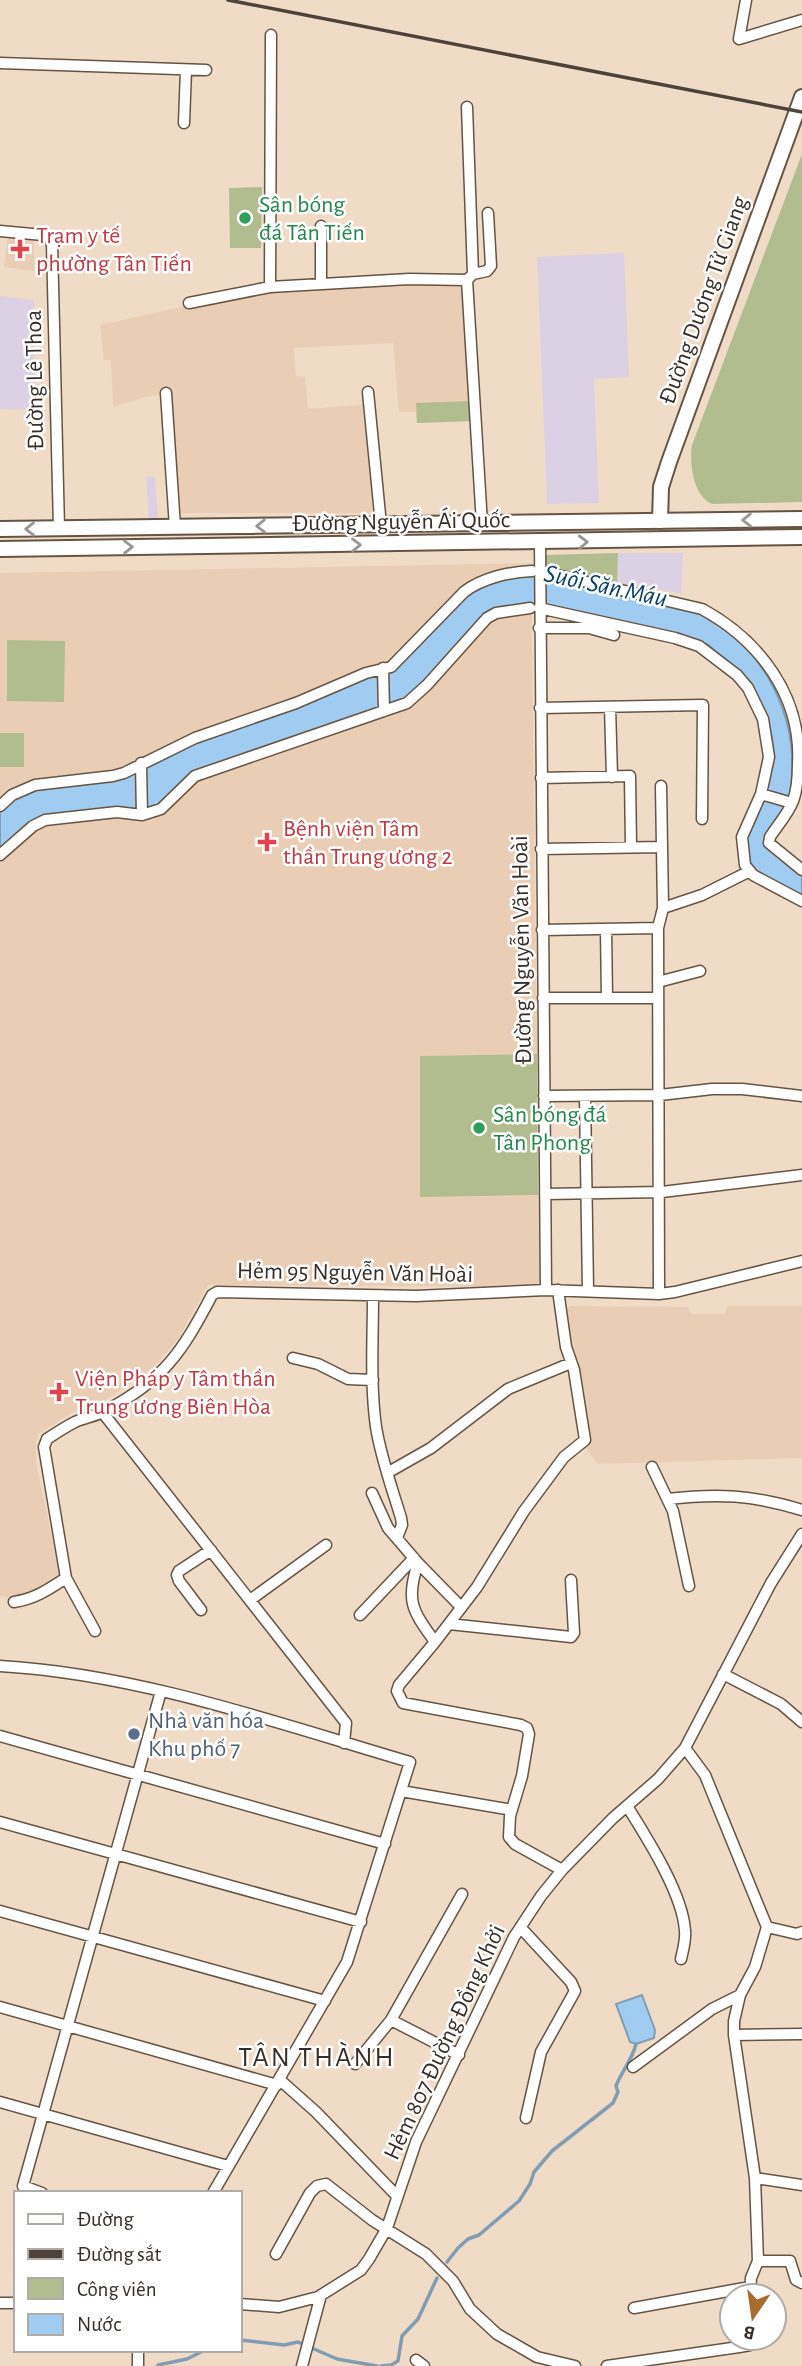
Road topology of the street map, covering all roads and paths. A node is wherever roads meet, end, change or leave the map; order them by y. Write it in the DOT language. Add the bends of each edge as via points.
graph roads {
  1 [pos="746,0"];
  2 [pos="802,20"];
  3 [pos="271,34"];
  4 [pos="0,63"];
  5 [pos="186,69"];
  6 [pos="206,70"];
  7 [pos="802,98"];
  8 [pos="467,107"];
  9 [pos="184,123"];
  10 [pos="488,214"];
  11 [pos="321,226"];
  12 [pos="0,231"];
  13 [pos="470,277"];
  14 [pos="321,283"];
  15 [pos="270,287"];
  16 [pos="189,303"];
  17 [pos="368,392"];
  18 [pos="166,393"];
  19 [pos="802,519"];
  20 [pos="660,522"];
  21 [pos="482,524"];
  22 [pos="381,525"];
  23 [pos="175,527"];
  24 [pos="60,528"];
  25 [pos="0,529"];
  26 [pos="802,537"];
  27 [pos="660,539"];
  28 [pos="540,542"];
  29 [pos="60,548"];
  30 [pos="0,549"];
  31 [pos="536,571"];
  32 [pos="535,608"];
  33 [pos="539,628"];
  34 [pos="614,635"];
  35 [pos="383,668"];
  36 [pos="610,707"];
  37 [pos="540,708"];
  38 [pos="384,711"];
  39 [pos="141,763"];
  40 [pos="612,777"];
  41 [pos="541,778"];
  42 [pos="662,786"];
  43 [pos="761,794"];
  44 [pos="792,803"];
  45 [pos="0,806"];
  46 [pos="142,815"];
  47 [pos="702,819"];
  48 [pos="662,846"];
  49 [pos="631,847"];
  50 [pos="541,849"];
  51 [pos="0,855"];
  52 [pos="802,870"];
  53 [pos="750,871"];
  54 [pos="802,901"];
  55 [pos="663,908"];
  56 [pos="658,928"];
  57 [pos="606,929"];
  58 [pos="542,930"];
  59 [pos="700,971"];
  60 [pos="658,982"];
  61 [pos="543,998"];
  62 [pos="607,998"];
  63 [pos="658,998"];
  64 [pos="660,1095"];
  65 [pos="544,1096"];
  66 [pos="585,1096"];
  67 [pos="802,1096"];
  68 [pos="802,1175"];
  69 [pos="659,1192"];
  70 [pos="587,1193"];
  71 [pos="545,1194"];
  72 [pos="802,1261"];
  73 [pos="546,1290"];
  74 [pos="558,1290"];
  75 [pos="588,1291"];
  76 [pos="659,1294"];
  77 [pos="373,1296"];
  78 [pos="293,1358"];
  79 [pos="571,1363"];
  80 [pos="373,1380"];
  81 [pos="103,1413"];
  82 [pos="653,1467"];
  83 [pos="387,1473"];
  84 [pos="372,1493"];
  85 [pos="668,1499"];
  86 [pos="802,1510"];
  87 [pos="802,1534"];
  88 [pos="397,1538"];
  89 [pos="326,1545"];
  90 [pos="798,1548"];
  91 [pos="211,1550"];
  92 [pos="416,1561"];
  93 [pos="66,1578"];
  94 [pos="571,1580"];
  95 [pos="689,1586"];
  96 [pos="250,1600"];
  97 [pos="14,1602"];
  98 [pos="461,1607"];
  99 [pos="201,1610"];
  100 [pos="360,1615"];
  101 [pos="449,1624"];
  102 [pos="95,1631"];
  103 [pos="435,1642"];
  104 [pos="0,1667"];
  105 [pos="723,1674"];
  106 [pos="162,1691"];
  107 [pos="802,1722"];
  108 [pos="0,1736"];
  109 [pos="344,1743"];
  110 [pos="685,1748"];
  111 [pos="138,1775"];
  112 [pos="401,1791"];
  113 [pos="627,1806"];
  114 [pos="512,1810"];
  115 [pos="0,1822"];
  116 [pos="385,1844"];
  117 [pos="116,1854"];
  118 [pos="562,1870"];
  119 [pos="462,1894"];
  120 [pos="0,1911"];
  121 [pos="361,1922"];
  122 [pos="520,1927"];
  123 [pos="767,1927"];
  124 [pos="802,1933"];
  125 [pos="93,1936"];
  126 [pos="681,1959"];
  127 [pos="740,1995"];
  128 [pos="325,2001"];
  129 [pos="0,2007"];
  130 [pos="391,2020"];
  131 [pos="67,2026"];
  132 [pos="802,2034"];
  133 [pos="734,2035"];
  134 [pos="459,2055"];
  135 [pos="355,2064"];
  136 [pos="633,2067"];
  137 [pos="278,2082"];
  138 [pos="0,2102"];
  139 [pos="43,2114"];
  140 [pos="526,2118"];
  141 [pos="228,2166"];
  142 [pos="755,2178"];
  143 [pos="802,2185"];
  144 [pos="37,2191"];
  145 [pos="214,2191"];
  146 [pos="397,2196"];
  147 [pos="387,2228"];
  148 [pos="276,2255"];
  149 [pos="758,2261"];
  150 [pos="753,2282"];
  151 [pos="802,2283"];
  152 [pos="321,2295"];
  153 [pos="718,2296"];
  154 [pos="242,2304"];
  155 [pos="634,2308"];
  156 [pos="718,2350"];
  157 [pos="529,2353"];
  158 [pos="302,2366"];
  159 [pos="526,2366"];
  160 [pos="575,2366"];
  161 [pos="607,2366"];
  1 -- 2 [label="street" via="740,39"];
  3 -- 15 [label="street"];
  4 -- 5 [label="street"];
  5 -- 6 [label="street"];
  5 -- 9 [label="street"];
  7 -- 20 [label="main road, Đường Dương Tử Giang" via="664,476"];
  8 -- 13 [label="street"];
  10 -- 13 [label="street" via="491,266"];
  11 -- 14 [label="street"];
  12 -- 24 [label="street, Đường Lê Thoa" via="43,235 52,247"];
  13 -- 14 [label="street"];
  13 -- 21 [label="street"];
  14 -- 15 [label="street"];
  15 -- 16 [label="street"];
  17 -- 22 [label="street"];
  18 -- 23 [label="street"];
  19 -- 20 [label="main road, Đường Nguyễn Ái Quốc, one-way"];
  20 -- 21 [label="main road, Đường Nguyễn Ái Quốc"];
  20 -- 27 [label="main road, Đường Dương Tử Giang"];
  21 -- 22 [label="main road, Đường Nguyễn Ái Quốc"];
  22 -- 23 [label="main road, Đường Nguyễn Ái Quốc, one-way"];
  23 -- 24 [label="main road, Đường Nguyễn Ái Quốc"];
  24 -- 25 [label="main road, Đường Nguyễn Ái Quốc, one-way"];
  24 -- 29 [label="main road"];
  26 -- 27 [label="main road, Đường Nguyễn Ái Quốc"];
  28 -- 27 [label="main road, Đường Nguyễn Ái Quốc, one-way"];
  29 -- 28 [label="main road, Đường Nguyễn Ái Quốc, one-way"];
  28 -- 31 [label="street"];
  29 -- 30 [label="main road, Đường Nguyễn Ái Quốc"];
  31 -- 32 [label="street, Đường Nguyễn Văn Hoài"];
  31 -- 35 [label="street" via="475,583 396,663"];
  31 -- 44 [label="street" via="702,609 752,645 776,675 795,715 799,757"];
  32 -- 33 [label="street, Đường Nguyễn Văn Hoài"];
  32 -- 38 [label="street" via="487,618 408,703"];
  32 -- 43 [label="street" via="675,638 699,646 723,662 748,688 763,719 769,757"];
  33 -- 34 [label="street" via="589,628"];
  33 -- 37 [label="street, Đường Nguyễn Văn Hoài"];
  35 -- 38 [label="street"];
  35 -- 39 [label="street" via="195,738"];
  36 -- 37 [label="street"];
  36 -- 40 [label="street"];
  36 -- 47 [label="street" via="703,705"];
  37 -- 41 [label="street, Đường Nguyễn Văn Hoài"];
  38 -- 46 [label="street" via="195,776 162,809"];
  39 -- 45 [label="street" via="113,776 23,789"];
  39 -- 46 [label="street"];
  40 -- 41 [label="street"];
  40 -- 49 [label="street" via="630,776"];
  41 -- 50 [label="street, Đường Nguyễn Văn Hoài"];
  42 -- 48 [label="street"];
  43 -- 44 [label="street"];
  43 -- 53 [label="street" via="742,837"];
  44 -- 52 [label="street" via="769,843"];
  46 -- 51 [label="street" via="117,812 45,820"];
  48 -- 49 [label="street"];
  48 -- 55 [label="street"];
  49 -- 50 [label="street"];
  50 -- 58 [label="street, Đường Nguyễn Văn Hoài"];
  53 -- 54 [label="street"];
  53 -- 55 [label="street"];
  55 -- 56 [label="street"];
  56 -- 57 [label="street"];
  56 -- 60 [label="street"];
  57 -- 58 [label="street"];
  57 -- 62 [label="street"];
  58 -- 61 [label="street, Đường Nguyễn Văn Hoài"];
  59 -- 60 [label="street"];
  60 -- 63 [label="street"];
  61 -- 62 [label="street"];
  61 -- 65 [label="street, Đường Nguyễn Văn Hoài"];
  62 -- 63 [label="street"];
  63 -- 64 [label="street"];
  64 -- 66 [label="street"];
  64 -- 67 [label="street" via="742,1089"];
  64 -- 69 [label="street"];
  65 -- 66 [label="street"];
  65 -- 71 [label="street, Đường Nguyễn Văn Hoài"];
  66 -- 70 [label="street"];
  68 -- 69 [label="street"];
  69 -- 70 [label="street"];
  69 -- 76 [label="street"];
  70 -- 71 [label="street"];
  70 -- 75 [label="street"];
  71 -- 73 [label="street, Đường Nguyễn Văn Hoài"];
  72 -- 76 [label="street, Hẻm 95 Nguyễn Văn Hoài"];
  73 -- 74 [label="street, Hẻm 95 Nguyễn Văn Hoài"];
  73 -- 77 [label="street, Hẻm 95 Nguyễn Văn Hoài"];
  74 -- 75 [label="street, Hẻm 95 Nguyễn Văn Hoài"];
  74 -- 79 [label="street"];
  75 -- 76 [label="street, Hẻm 95 Nguyễn Văn Hoài"];
  77 -- 80 [label="street"];
  77 -- 81 [label="street, Hẻm 95 Nguyễn Văn Hoài" via="218,1292 165,1369"];
  78 -- 80 [label="street" via="348,1379"];
  79 -- 83 [label="street" via="508,1389 431,1448"];
  79 -- 98 [label="street" via="585,1440 564,1457"];
  80 -- 83 [label="street" via="376,1426"];
  81 -- 91 [label="street"];
  81 -- 93 [label="street, Hẻm 95 Nguyễn Văn Hoài" via="75,1422 45,1442"];
  82 -- 85 [label="street"];
  83 -- 88 [label="street" via="401,1518"];
  84 -- 88 [label="street"];
  85 -- 86 [label="street" via="739,1495"];
  85 -- 95 [label="street"];
  87 -- 90 [label="street, Hẻm 807 Đường Đồng Khởi"];
  88 -- 92 [label="street"];
  89 -- 96 [label="street"];
  90 -- 105 [label="street, Hẻm 807 Đường Đồng Khởi" via="771,1583"];
  91 -- 96 [label="street"];
  91 -- 99 [label="street" via="177,1575"];
  92 -- 98 [label="street"];
  92 -- 100 [label="street"];
  92 -- 103 [label="street" via="410,1595 413,1612"];
  93 -- 97 [label="street" via="41,1594"];
  93 -- 102 [label="street"];
  94 -- 101 [label="street" via="571,1637"];
  96 -- 109 [label="street" via="346,1723"];
  98 -- 101 [label="street"];
  101 -- 103 [label="street"];
  103 -- 114 [label="street" via="399,1685 399,1699 527,1728 522,1776"];
  104 -- 106 [label="street" via="71,1673"];
  105 -- 107 [label="street" via="781,1703"];
  105 -- 110 [label="street, Hẻm 807 Đường Đồng Khởi"];
  106 -- 109 [label="street"];
  106 -- 111 [label="street"];
  108 -- 111 [label="street"];
  109 -- 112 [label="street" via="410,1762"];
  110 -- 113 [label="street, Hẻm 807 Đường Đồng Khởi"];
  110 -- 123 [label="street" via="705,1775"];
  111 -- 116 [label="street"];
  111 -- 117 [label="street"];
  112 -- 114 [label="street"];
  112 -- 116 [label="street"];
  113 -- 118 [label="street, Hẻm 807 Đường Đồng Khởi"];
  113 -- 126 [label="street" via="653,1848 677,1902 686,1935"];
  114 -- 118 [label="street" via="509,1837"];
  115 -- 117 [label="street"];
  116 -- 121 [label="street"];
  117 -- 121 [label="street"];
  117 -- 125 [label="street"];
  118 -- 122 [label="street, Hẻm 807 Đường Đồng Khởi"];
  119 -- 130 [label="street"];
  120 -- 125 [label="street"];
  121 -- 128 [label="street" via="347,1962"];
  122 -- 134 [label="street, Hẻm 807 Đường Đồng Khởi"];
  122 -- 140 [label="street" via="575,1991 541,2052"];
  123 -- 124 [label="street"];
  123 -- 127 [label="street" via="755,1967"];
  125 -- 128 [label="street"];
  125 -- 131 [label="street"];
  127 -- 133 [label="street"];
  127 -- 136 [label="street" via="712,2009"];
  128 -- 137 [label="street"];
  129 -- 131 [label="street"];
  130 -- 134 [label="street"];
  130 -- 135 [label="street"];
  131 -- 137 [label="street"];
  131 -- 139 [label="street"];
  132 -- 133 [label="street"];
  133 -- 142 [label="street"];
  134 -- 146 [label="street, Hẻm 807 Đường Đồng Khởi" via="416,2142"];
  137 -- 141 [label="street"];
  137 -- 146 [label="street" via="306,2102"];
  138 -- 139 [label="street"];
  139 -- 141 [label="street"];
  139 -- 144 [label="street" via="23,2186"];
  141 -- 145 [label="street"];
  142 -- 143 [label="street"];
  142 -- 149 [label="street"];
  146 -- 147 [label="street, Hẻm 807 Đường Đồng Khởi"];
  147 -- 148 [label="street" via="332,2187 317,2186"];
  147 -- 152 [label="street, Hẻm 807 Đường Đồng Khởi" via="361,2270"];
  147 -- 157 [label="street" via="426,2254 453,2281 470,2309 497,2334"];
  149 -- 150 [label="street"];
  149 -- 151 [label="street" via="790,2261 796,2280"];
  152 -- 154 [label="street, Hẻm 807 Đường Đồng Khởi" via="279,2307"];
  152 -- 158 [label="street"];
  153 -- 155 [label="street"];
  156 -- 161 [label="street"];
  157 -- 159 [label="street"];
  157 -- 160 [label="street"];
}
